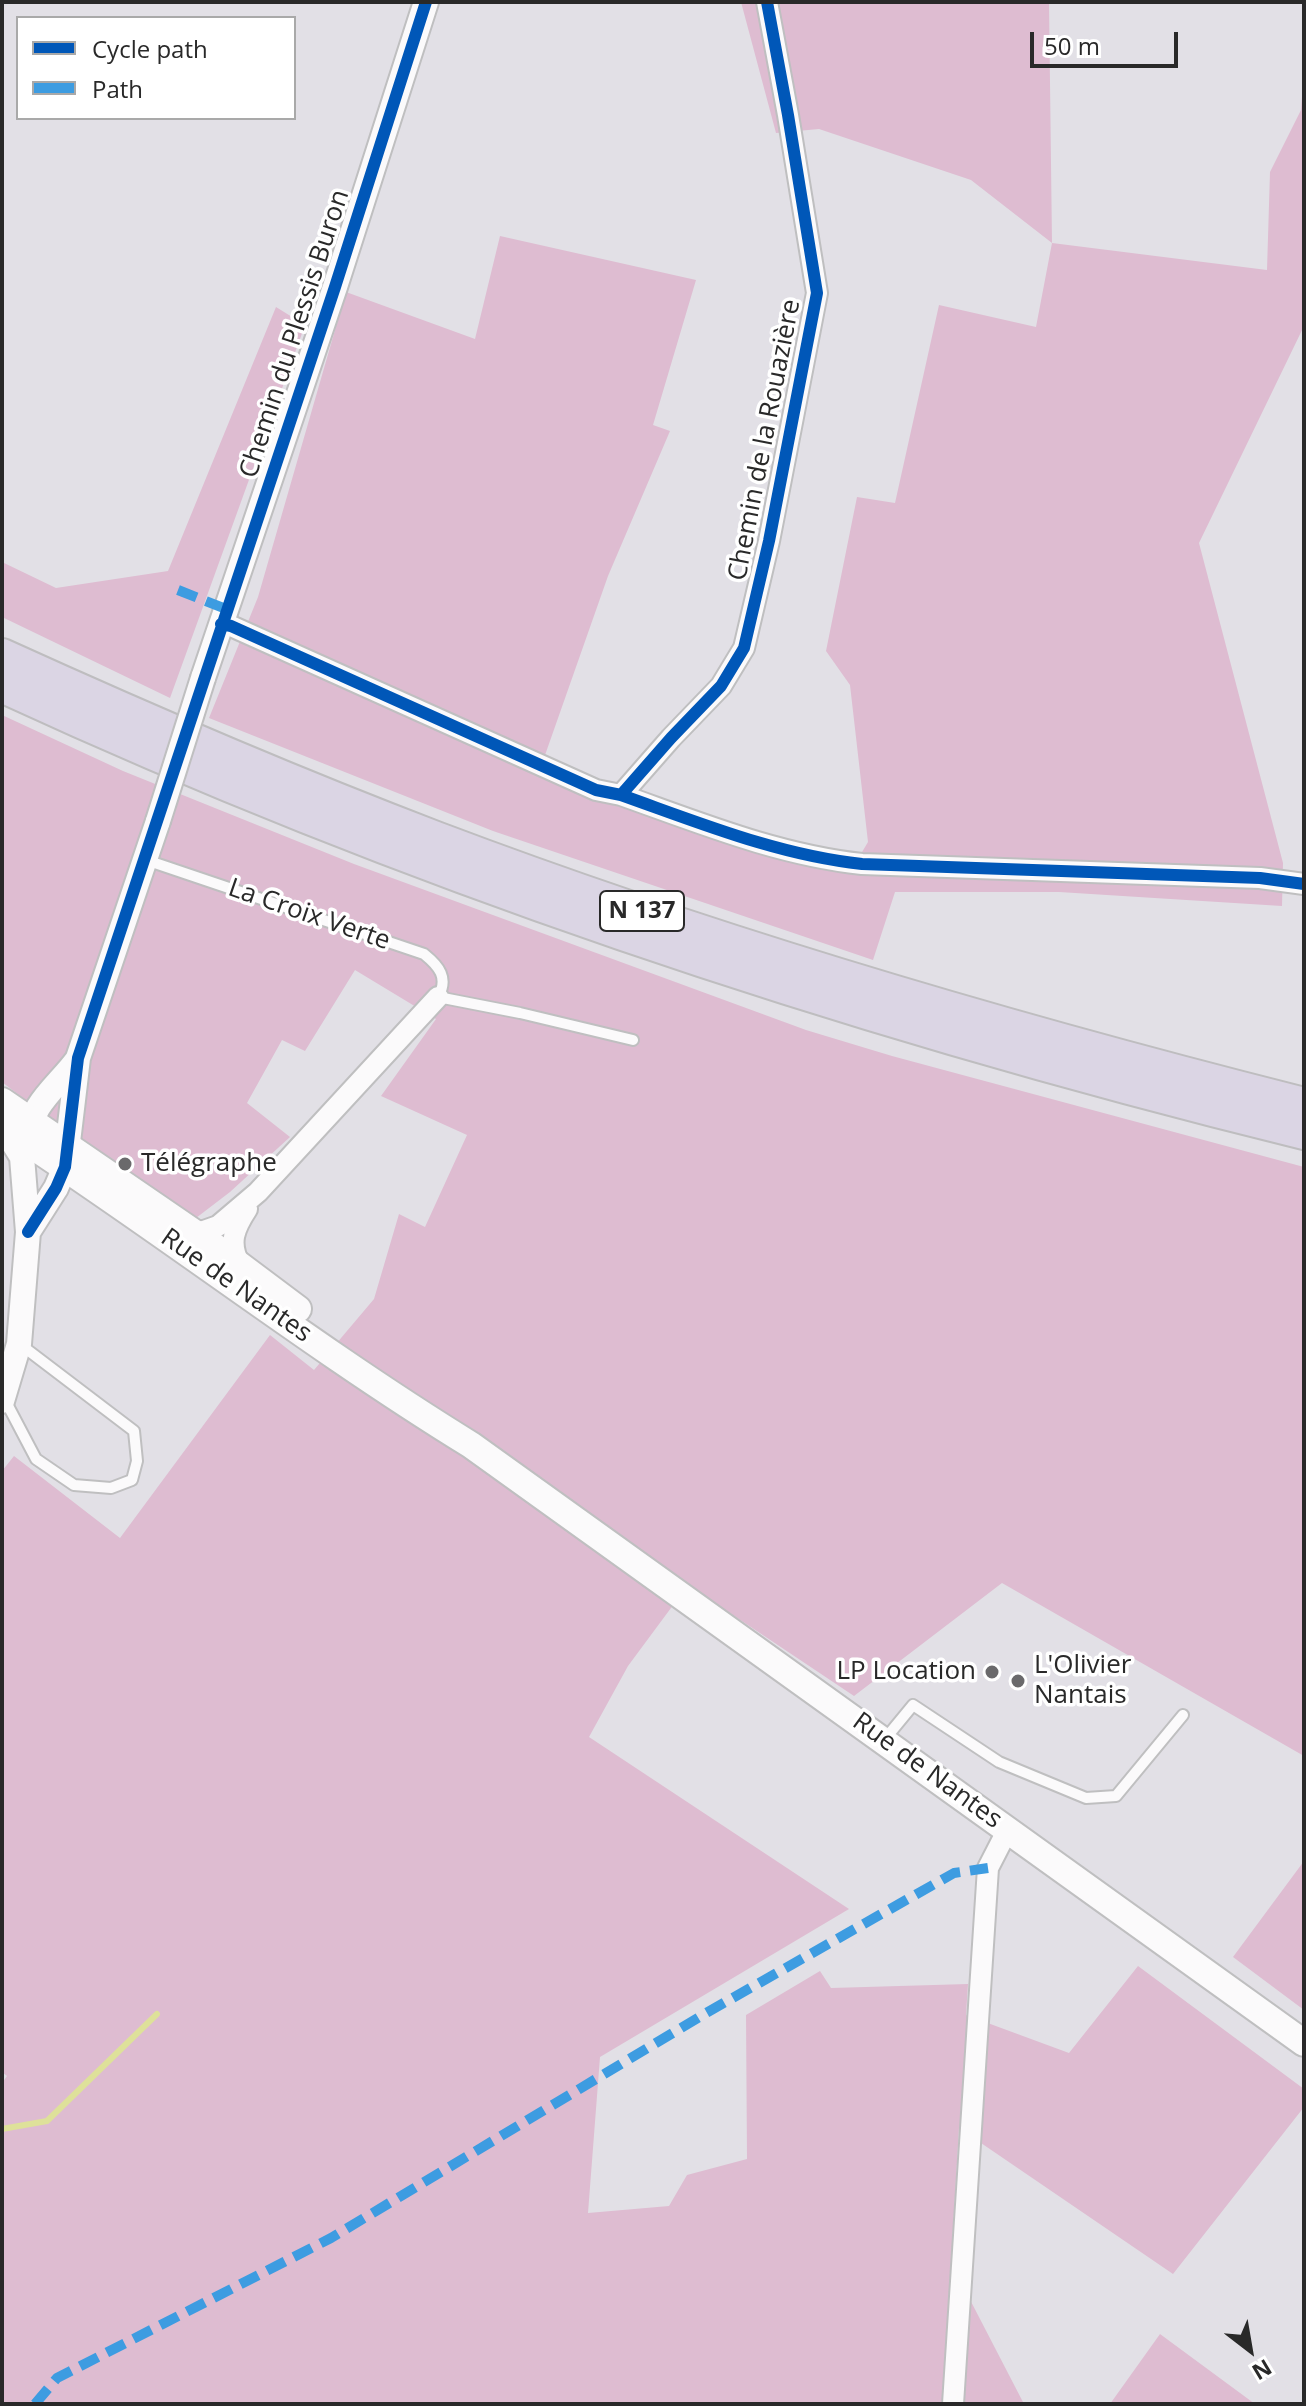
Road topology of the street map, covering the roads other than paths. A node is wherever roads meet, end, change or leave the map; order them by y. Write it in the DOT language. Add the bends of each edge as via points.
graph roads {
  1 [pos="426,2"];
  2 [pos="767,2"];
  3 [pos="221,624"];
  4 [pos="2,655"];
  5 [pos="2,686"];
  6 [pos="621,795"];
  7 [pos="146,860"];
  8 [pos="1304,884"];
  9 [pos="438,997"];
  10 [pos="633,1040"];
  11 [pos="66,1090"];
  12 [pos="1304,1104"];
  13 [pos="31,1133"];
  14 [pos="1304,1133"];
  15 [pos="106,1187"];
  16 [pos="36,1198"];
  17 [pos="209,1235"];
  18 [pos="234,1273"];
  19 [pos="19,1344"];
  20 [pos="3,1399"];
  21 [pos="1183,1715"];
  22 [pos="884,1740"];
  23 [pos="1008,1829"];
  24 [pos="1304,2043"];
  25 [pos="953,2404"];
  1 -- 3 [label="street, Chemin du Plessis Buron"];
  2 -- 6 [label="street, Chemin de la Rouazière" via="817,293 744,648 721,686"];
  3 -- 6 [label="street" via="596,790"];
  3 -- 7 [label="street, Chemin du Plessis Buron, bridge"];
  4 -- 12 [label="highway, N 137" via="353,805 634,909 952,1009"];
  5 -- 14 [label="highway, N 137" via="236,790 590,923 913,1026"];
  6 -- 8 [label="street" via="821,860"];
  7 -- 9 [label="lane, La Croix Verte" via="424,954 443,974"];
  7 -- 11 [label="street"];
  9 -- 10 [label="lane"];
  9 -- 17 [label="street" via="258,1192"];
  11 -- 13 [label="street"];
  11 -- 13 [label="street" via="40,1104"];
  11 -- 15 [label="street"];
  13 -- 15 [label="main road, Rue de Nantes"];
  13 -- 16 [label="street"];
  13 -- 16 [label="street"];
  13 -- 17 [label="main road" via="117,1190"];
  15 -- 16 [label="street"];
  15 -- 17 [label="main road, Rue de Nantes"];
  15 -- 17 [label="main road" via="170,1228"];
  15 -- 18 [label="main road, Rue de Nantes"];
  16 -- 19 [label="street" via="28,1232"];
  17 -- 18 [label="main road, Rue de Nantes"];
  18 -- 22 [label="main road, Rue de Nantes" via="405,1389 471,1445"];
  19 -- 20 [label="street"];
  19 -- 20 [label="lane" via="134,1431 137,1461 132,1480 111,1488 74,1485 36,1459"];
  21 -- 22 [label="lane" via="1116,1796 1086,1798 999,1762 913,1705"];
  22 -- 23 [label="main road, Rue de Nantes"];
  23 -- 24 [label="main road, Rue de Nantes"];
  23 -- 25 [label="street" via="988,1868"];
}
